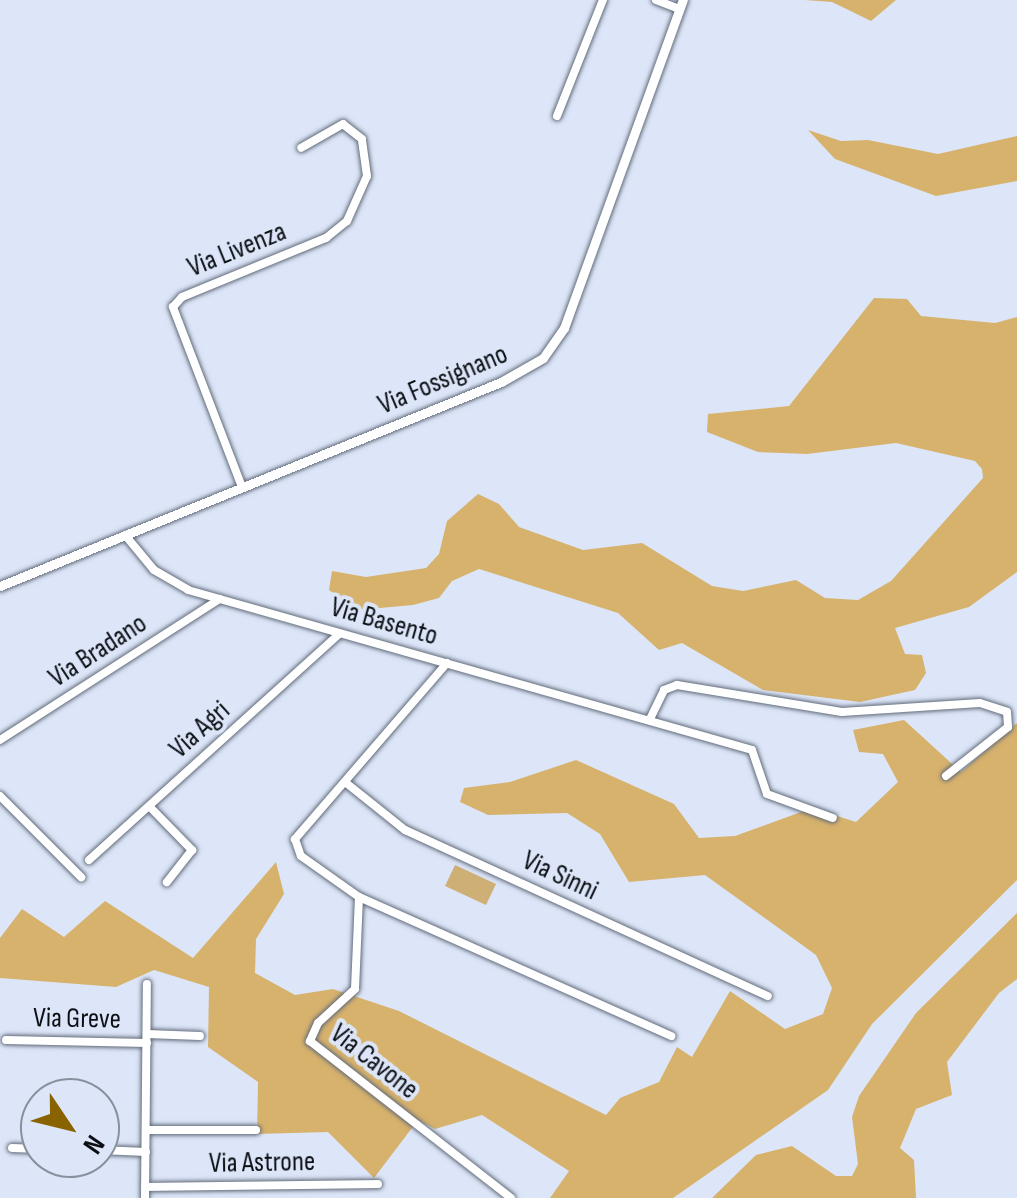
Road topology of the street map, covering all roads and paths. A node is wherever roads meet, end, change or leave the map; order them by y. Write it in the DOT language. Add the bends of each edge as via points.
graph roads {
  1 [pos="603,0"];
  2 [pos="656,0"];
  3 [pos="681,4"];
  4 [pos="557,116"];
  5 [pos="301,148"];
  6 [pos="242,487"];
  7 [pos="125,535"];
  8 [pos="0,586"];
  9 [pos="220,599"];
  10 [pos="340,633"];
  11 [pos="447,662"];
  12 [pos="1012,712"];
  13 [pos="650,719"];
  14 [pos="0,740"];
  15 [pos="946,776"];
  16 [pos="345,782"];
  17 [pos="0,796"];
  18 [pos="149,806"];
  19 [pos="833,818"];
  20 [pos="89,860"];
  21 [pos="80,877"];
  22 [pos="168,882"];
  23 [pos="358,896"];
  24 [pos="148,984"];
  25 [pos="768,996"];
  26 [pos="200,1036"];
  27 [pos="671,1036"];
  28 [pos="147,1038"];
  29 [pos="6,1040"];
  30 [pos="146,1130"];
  31 [pos="256,1130"];
  32 [pos="12,1148"];
  33 [pos="20,1148"];
  34 [pos="120,1151"];
  35 [pos="146,1152"];
  36 [pos="378,1184"];
  37 [pos="145,1186"];
  38 [pos="145,1198"];
  39 [pos="511,1198"];
  1 -- 4 [label="street"];
  2 -- 3 [label="street"];
  3 -- 6 [label="street, Via Fossignano" via="564,328 550,350 510,378"];
  5 -- 6 [label="street, Via Livenza" via="345,124 362,139 366,180 347,221 321,240 182,296 172,308"];
  6 -- 7 [label="street, Via Fossignano"];
  7 -- 8 [label="street, Via Fossignano"];
  7 -- 9 [label="street, Via Basento" via="167,580"];
  9 -- 10 [label="street, Via Basento"];
  9 -- 14 [label="street, Via Bradano"];
  10 -- 11 [label="street, Via Basento"];
  10 -- 18 [label="street, Via Agri"];
  11 -- 13 [label="street, Via Basento"];
  11 -- 16 [label="street"];
  12 -- 13 [label="street" via="977,703 842,712 675,685 662,693"];
  12 -- 15 [label="street" via="1008,727"];
  13 -- 19 [label="street, Via Basento" via="752,750 766,794"];
  16 -- 23 [label="street" via="294,847 328,880"];
  16 -- 25 [label="street, Via Sinni" via="410,833"];
  17 -- 21 [label="street"];
  18 -- 20 [label="street, Via Agri"];
  18 -- 22 [label="street" via="192,850"];
  23 -- 27 [label="street"];
  23 -- 39 [label="street, Via Cavone" via="355,989 315,1026 312,1047"];
  24 -- 28 [label="street"];
  26 -- 28 [label="street, Via Greve"];
  28 -- 29 [label="street, Via Greve"];
  28 -- 30 [label="street"];
  30 -- 31 [label="street"];
  30 -- 35 [label="street"];
  32 -- 33 [label="street"];
  34 -- 35 [label="street"];
  35 -- 37 [label="street"];
  36 -- 37 [label="street, Via Astrone"];
  37 -- 38 [label="street"];
}
